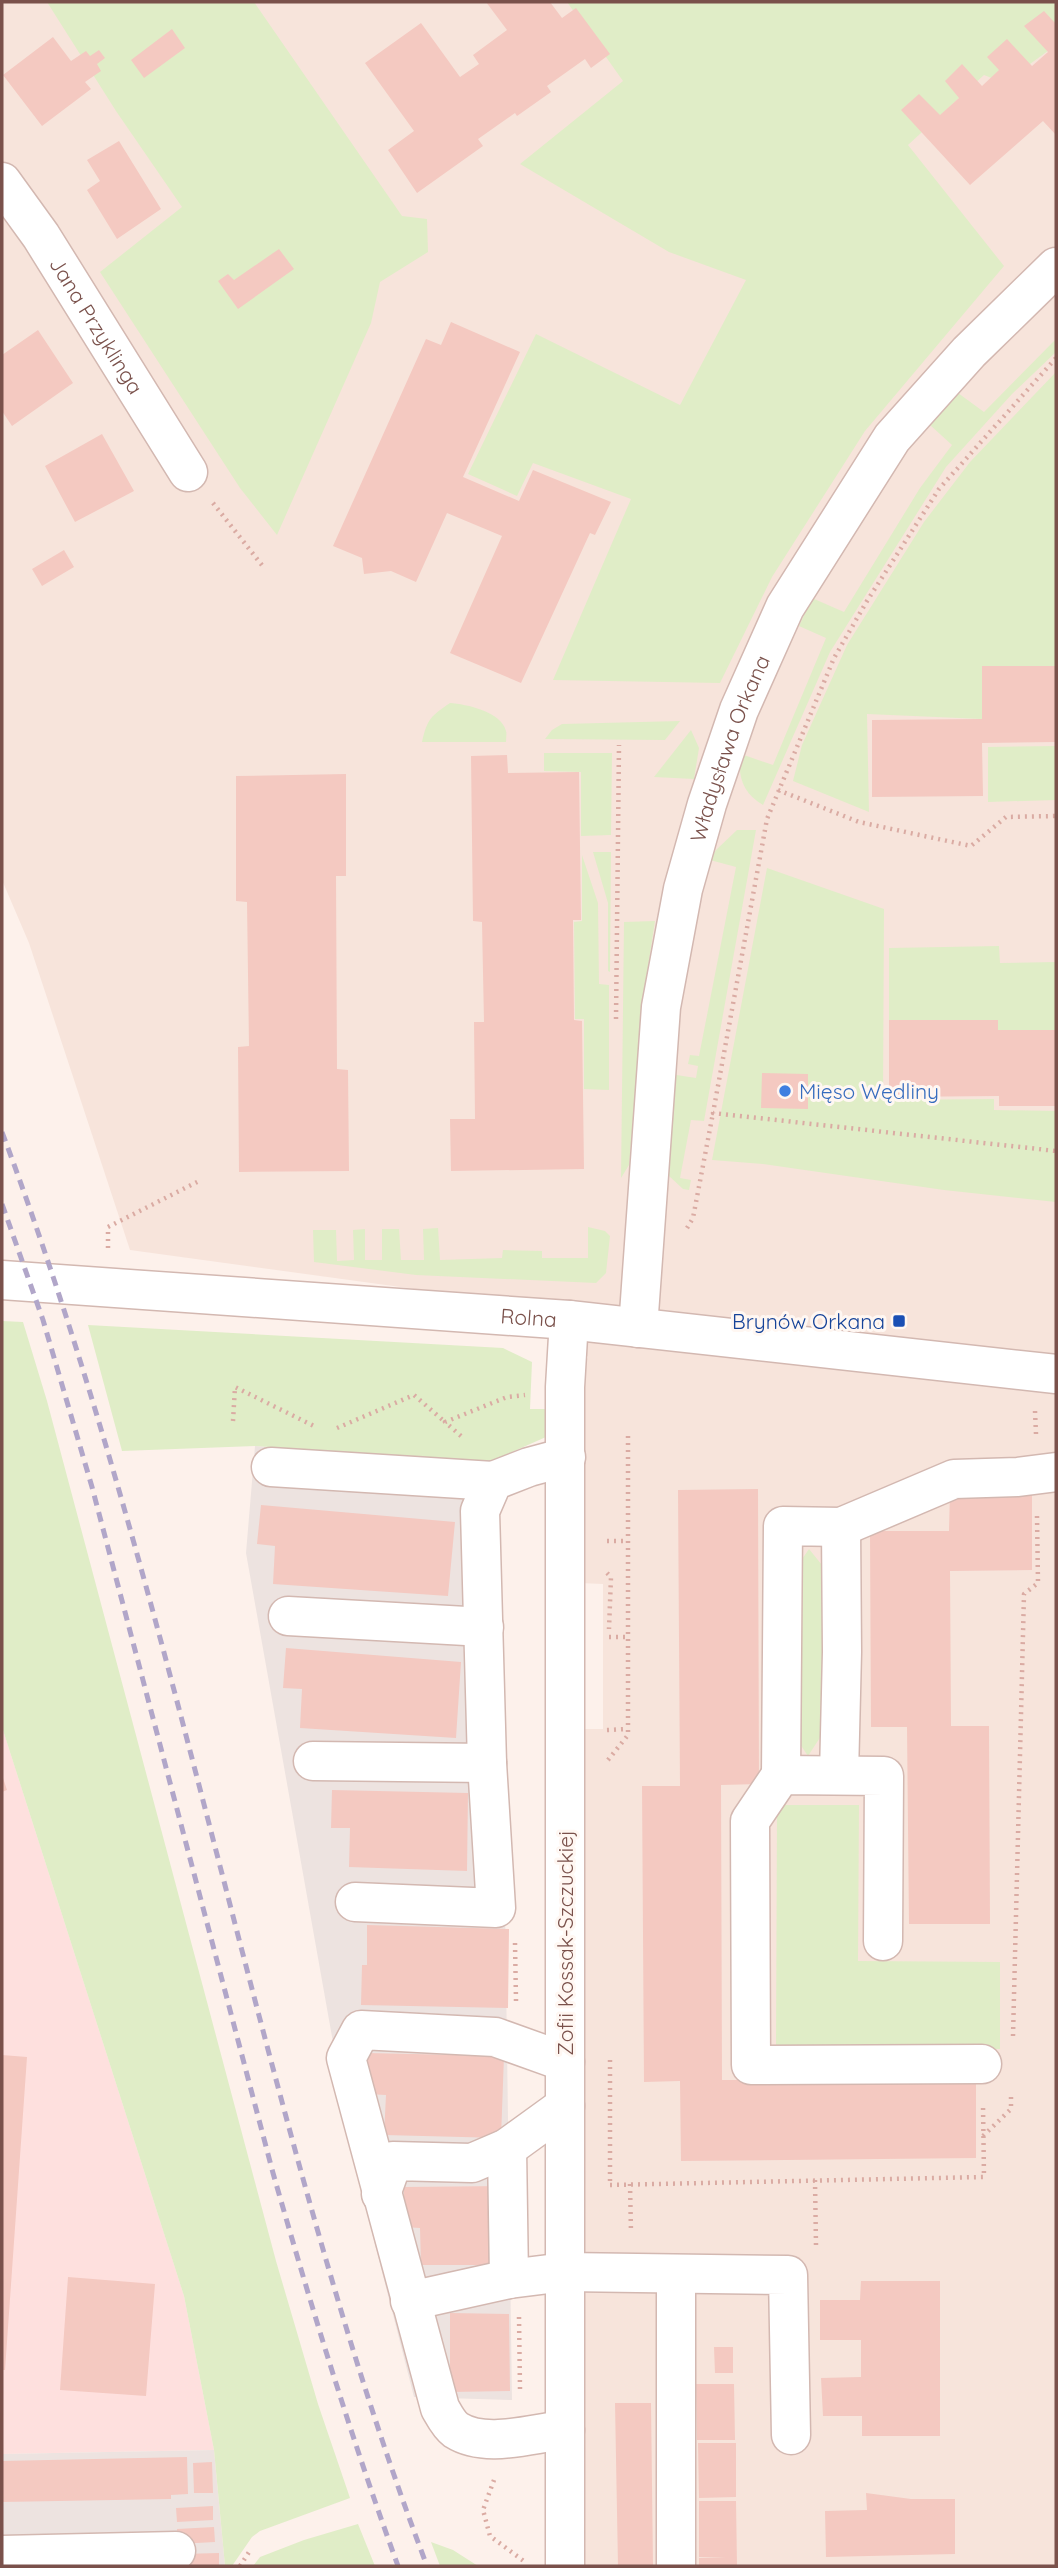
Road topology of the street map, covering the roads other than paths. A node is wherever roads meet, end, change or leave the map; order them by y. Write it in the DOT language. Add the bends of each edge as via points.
graph roads {
  1 [pos="2,182"];
  2 [pos="1056,267"];
  3 [pos="188,472"];
  4 [pos="2,1280"];
  5 [pos="569,1320"];
  6 [pos="638,1328"];
  7 [pos="1050,1391"];
  8 [pos="566,1457"];
  9 [pos="271,1467"];
  10 [pos="1046,1474"];
  11 [pos="499,1478"];
  12 [pos="841,1527"];
  13 [pos="289,1616"];
  14 [pos="484,1627"];
  15 [pos="313,1761"];
  16 [pos="487,1763"];
  17 [pos="781,1775"];
  18 [pos="839,1775"];
  19 [pos="355,1902"];
  20 [pos="883,1941"];
  21 [pos="565,2062"];
  22 [pos="997,2072"];
  23 [pos="565,2106"];
  24 [pos="507,2148"];
  25 [pos="381,2194"];
  26 [pos="565,2272"];
  27 [pos="676,2274"];
  28 [pos="514,2279"];
  29 [pos="410,2301"];
  30 [pos="565,2430"];
  31 [pos="791,2435"];
  32 [pos="176,2551"];
  33 [pos="2,2554"];
  34 [pos="549,2565"];
  35 [pos="676,2566"];
  1 -- 3 [label="street, Jana Przyklinga" via="41,236"];
  2 -- 6 [label="street, Władysława Orkana" via="969,352 892,438 785,607 739,709 683,889 661,1007"];
  4 -- 5 [label="street, Rolna"];
  5 -- 6 [label="street, Rolna"];
  5 -- 8 [label="street, Zofii Kossak-Szczuckiej"];
  6 -- 7 [label="street, Rolna"];
  8 -- 11 [label="street"];
  8 -- 21 [label="street, Zofii Kossak-Szczuckiej"];
  9 -- 11 [label="street"];
  10 -- 12 [label="street" via="954,1479"];
  11 -- 14 [label="street" via="480,1511"];
  12 -- 17 [label="street" via="783,1526"];
  12 -- 18 [label="street"];
  13 -- 14 [label="street"];
  14 -- 16 [label="street"];
  15 -- 16 [label="street"];
  16 -- 19 [label="street" via="496,1908"];
  17 -- 18 [label="street"];
  17 -- 22 [label="street" via="750,1821 751,2065"];
  18 -- 20 [label="street" via="884,1776"];
  21 -- 23 [label="street, Zofii Kossak-Szczuckiej"];
  21 -- 25 [label="street" via="495,2037 361,2030 346,2059"];
  23 -- 24 [label="street"];
  23 -- 26 [label="street, Zofii Kossak-Szczuckiej"];
  24 -- 25 [label="street" via="472,2163 393,2161"];
  24 -- 28 [label="street"];
  25 -- 29 [label="street"];
  26 -- 27 [label="street"];
  26 -- 28 [label="street"];
  26 -- 30 [label="street, Zofii Kossak-Szczuckiej"];
  27 -- 31 [label="street" via="788,2275"];
  27 -- 35 [label="street"];
  28 -- 29 [label="street"];
  29 -- 30 [label="street" via="440,2408 454,2429 492,2439"];
  30 -- 34 [label="street, Zofii Kossak-Szczuckiej"];
  32 -- 33 [label="street"];
}
